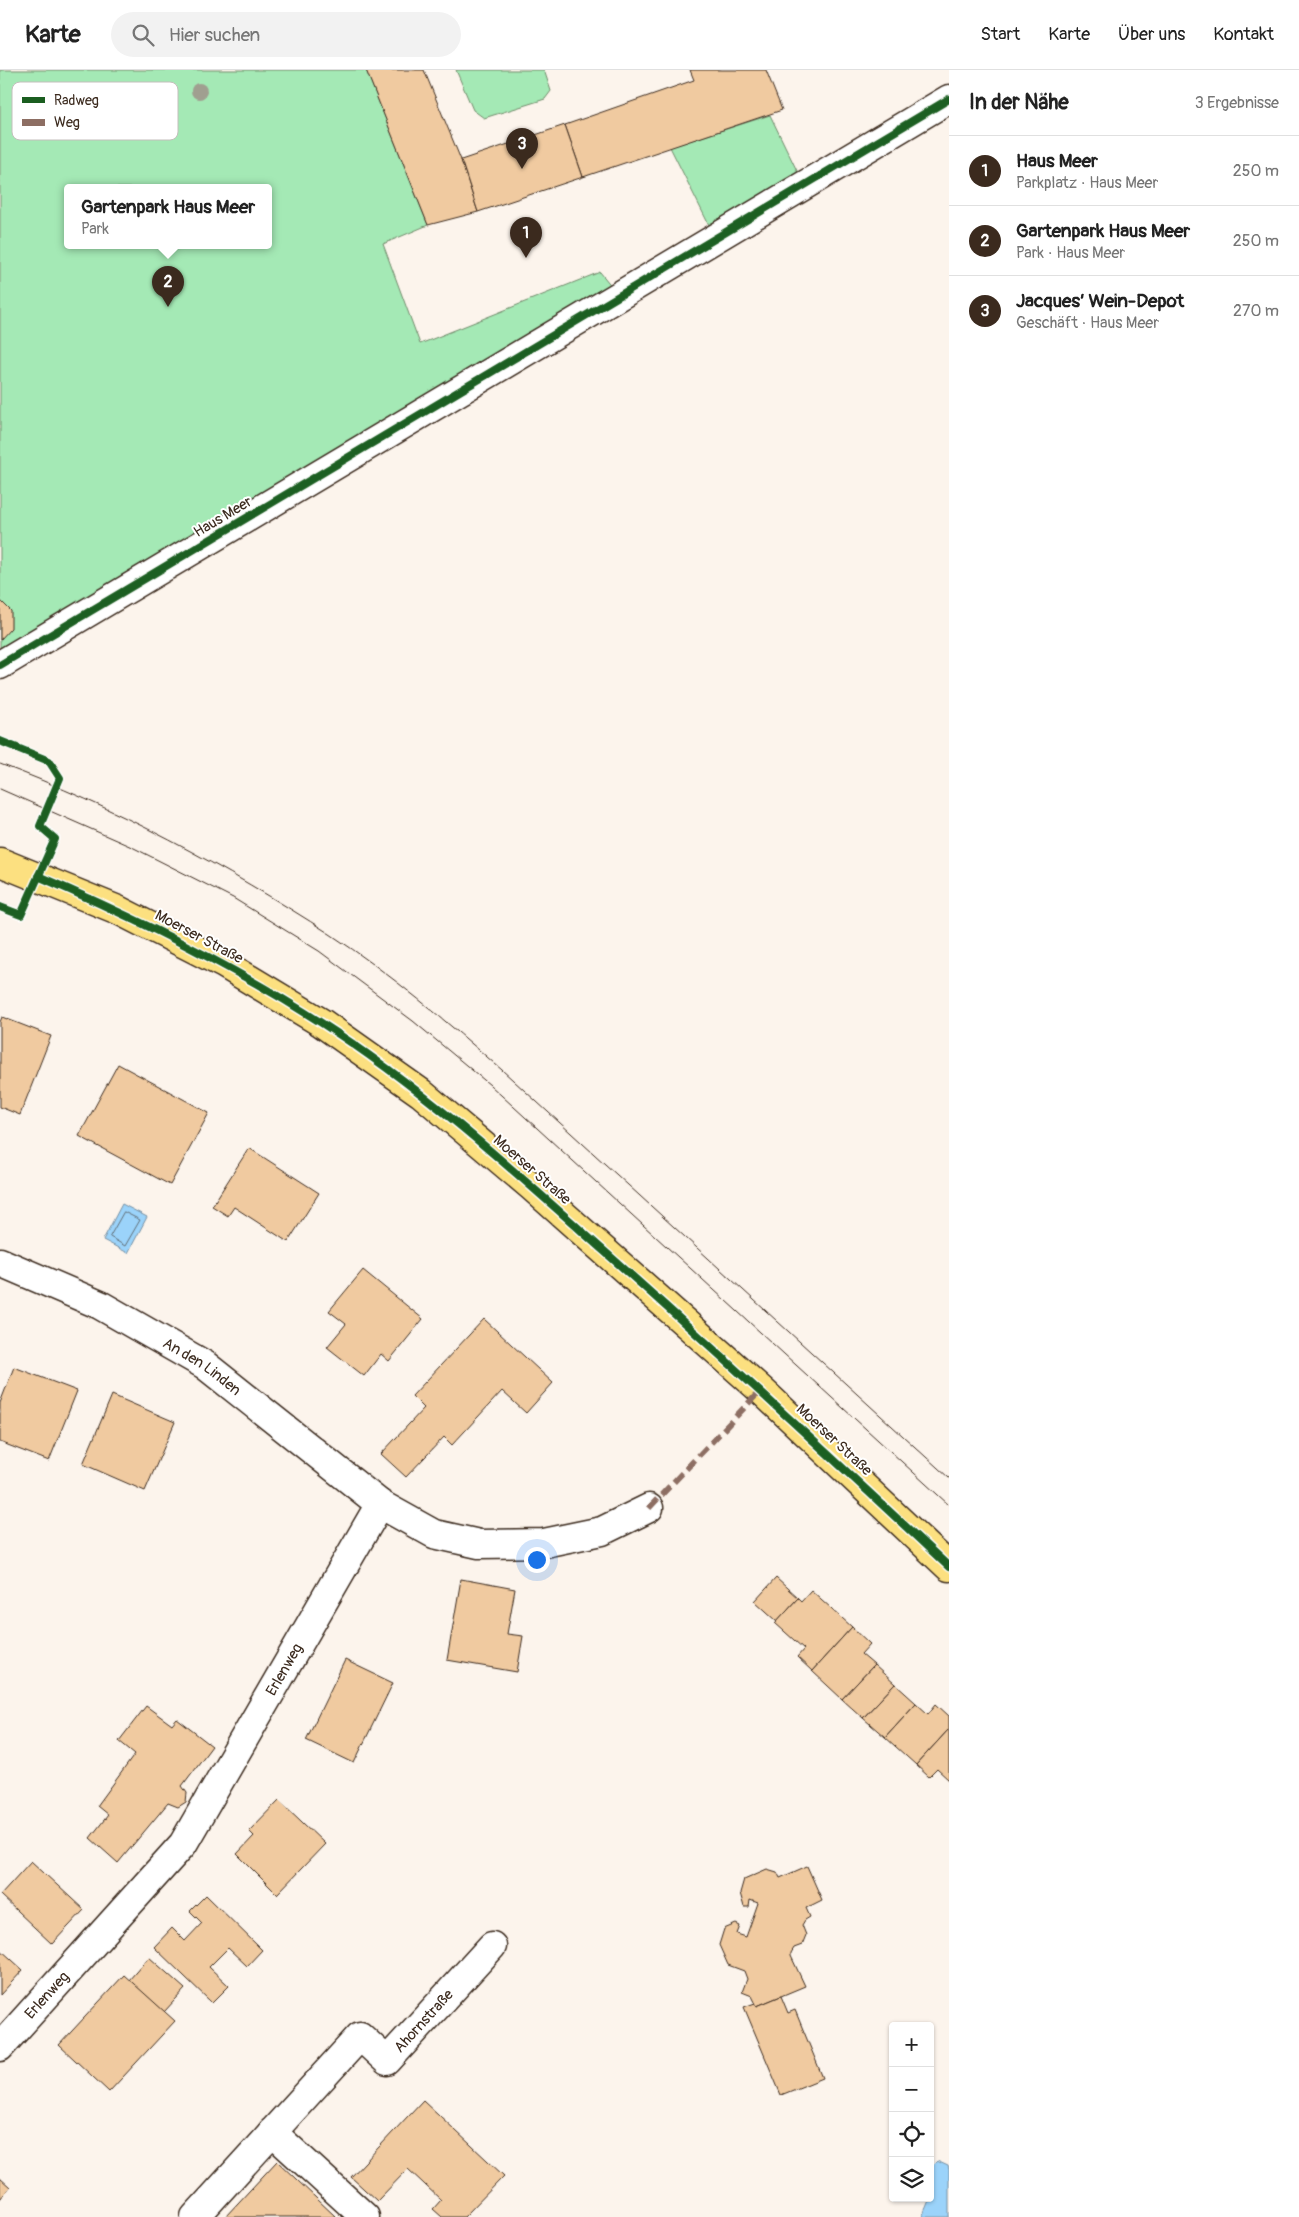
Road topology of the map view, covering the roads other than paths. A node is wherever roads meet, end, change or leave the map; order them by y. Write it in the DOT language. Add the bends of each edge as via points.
graph roads {
  1 [pos="949,99"];
  2 [pos="0,665"];
  3 [pos="5,857"];
  4 [pos="0,1262"];
  5 [pos="380,1504"];
  6 [pos="649,1508"];
  7 [pos="949,1567"];
  8 [pos="492,1946"];
  9 [pos="0,2047"];
  10 [pos="272,2132"];
  11 [pos="195,2217"];
  12 [pos="365,2217"];
  1 -- 2 [label="street, Haus Meer"];
  3 -- 7 [label="main road, Moerser Straße" via="224,964 322,1023 421,1093 746,1377"];
  4 -- 5 [label="street, An den Linden" via="100,1305 205,1364"];
  5 -- 6 [label="street" via="434,1534 478,1544 544,1543 602,1531"];
  5 -- 9 [label="street, Erlenweg" via="183,1844"];
  8 -- 10 [label="street, Ahornstraße" via="387,2061 360,2036"];
  10 -- 11 [label="street, Ahornstraße"];
  10 -- 12 [label="street"];
}
